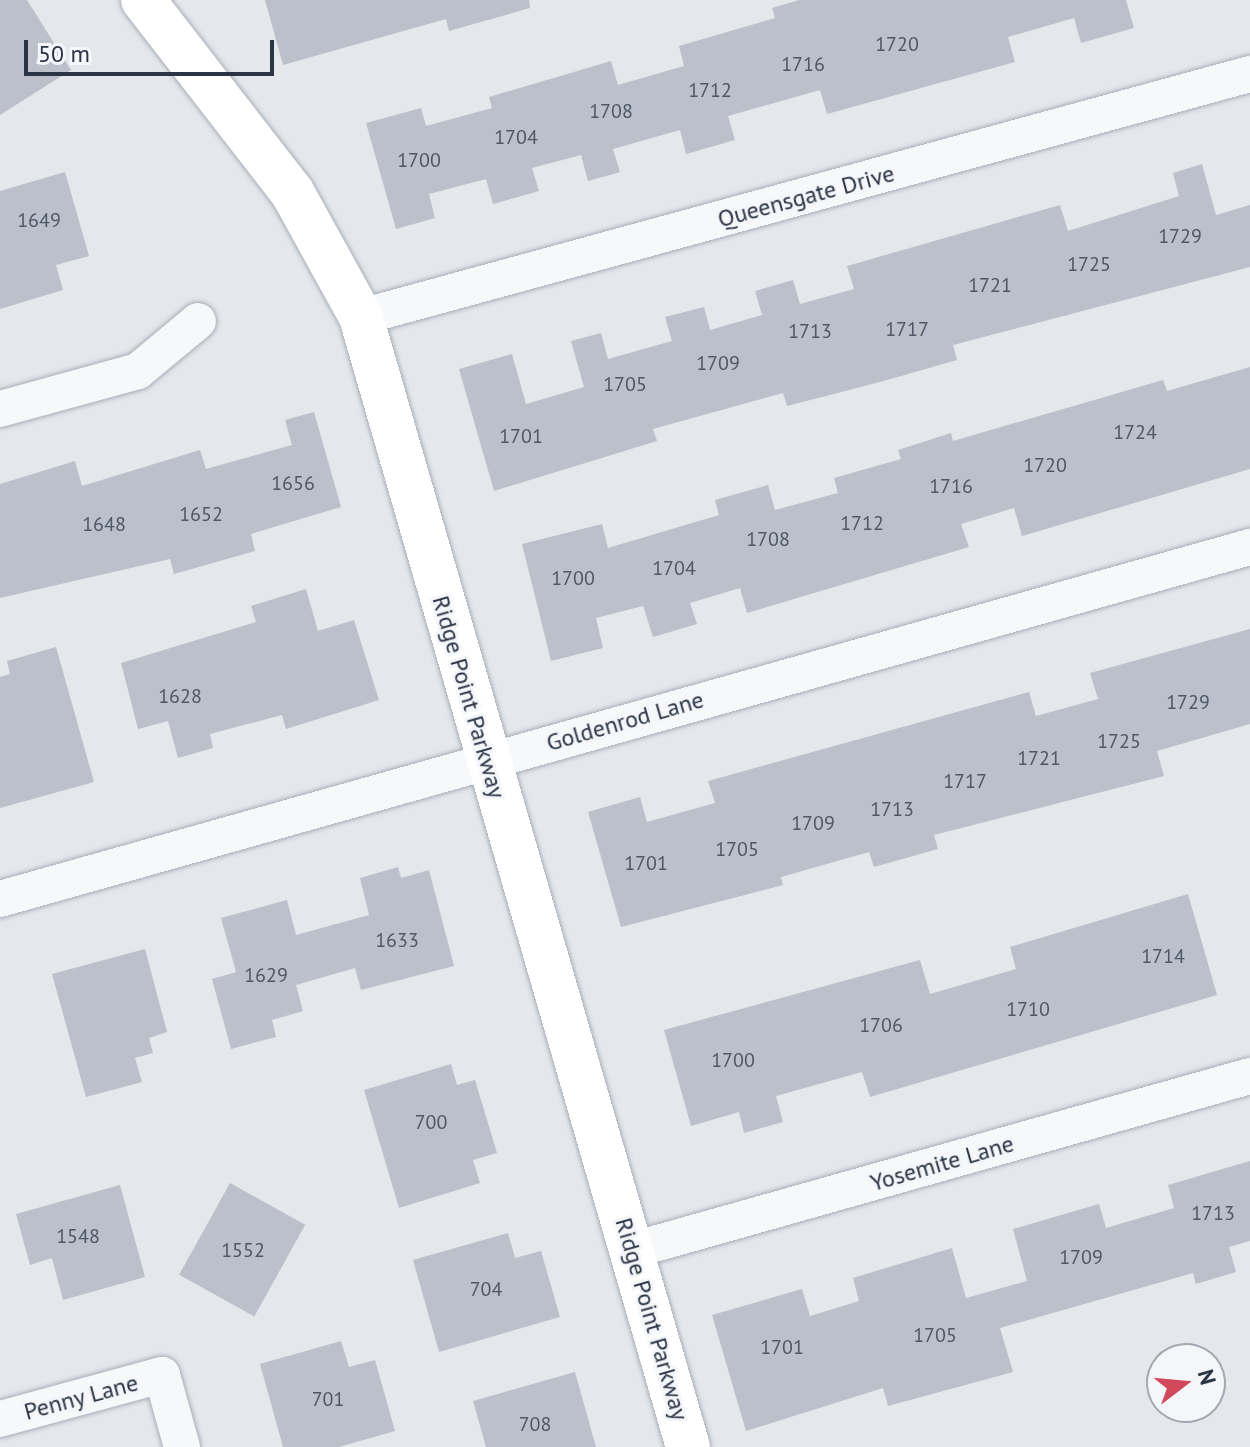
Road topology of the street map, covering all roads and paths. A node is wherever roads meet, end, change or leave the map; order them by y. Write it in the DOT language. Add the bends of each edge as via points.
graph roads {
  1 [pos="143,0"];
  2 [pos="1250,74"];
  3 [pos="361,317"];
  4 [pos="198,321"];
  5 [pos="0,409"];
  6 [pos="1250,547"];
  7 [pos="486,760"];
  8 [pos="0,899"];
  9 [pos="1250,1076"];
  10 [pos="633,1250"];
  11 [pos="0,1419"];
  12 [pos="182,1447"];
  13 [pos="688,1447"];
  1 -- 3 [label="street, Ridge Point Parkway" via="292,192"];
  2 -- 3 [label="street, Queensgate Drive"];
  3 -- 7 [label="street, Ridge Point Parkway"];
  4 -- 5 [label="street" via="138,371"];
  6 -- 7 [label="street, Goldenrod Lane"];
  7 -- 8 [label="street, Goldenrod Lane"];
  7 -- 10 [label="street, Ridge Point Parkway"];
  9 -- 10 [label="street, Yosemite Lane"];
  10 -- 13 [label="street, Ridge Point Parkway"];
  11 -- 12 [label="street, Penny Lane" via="162,1375"];
}
